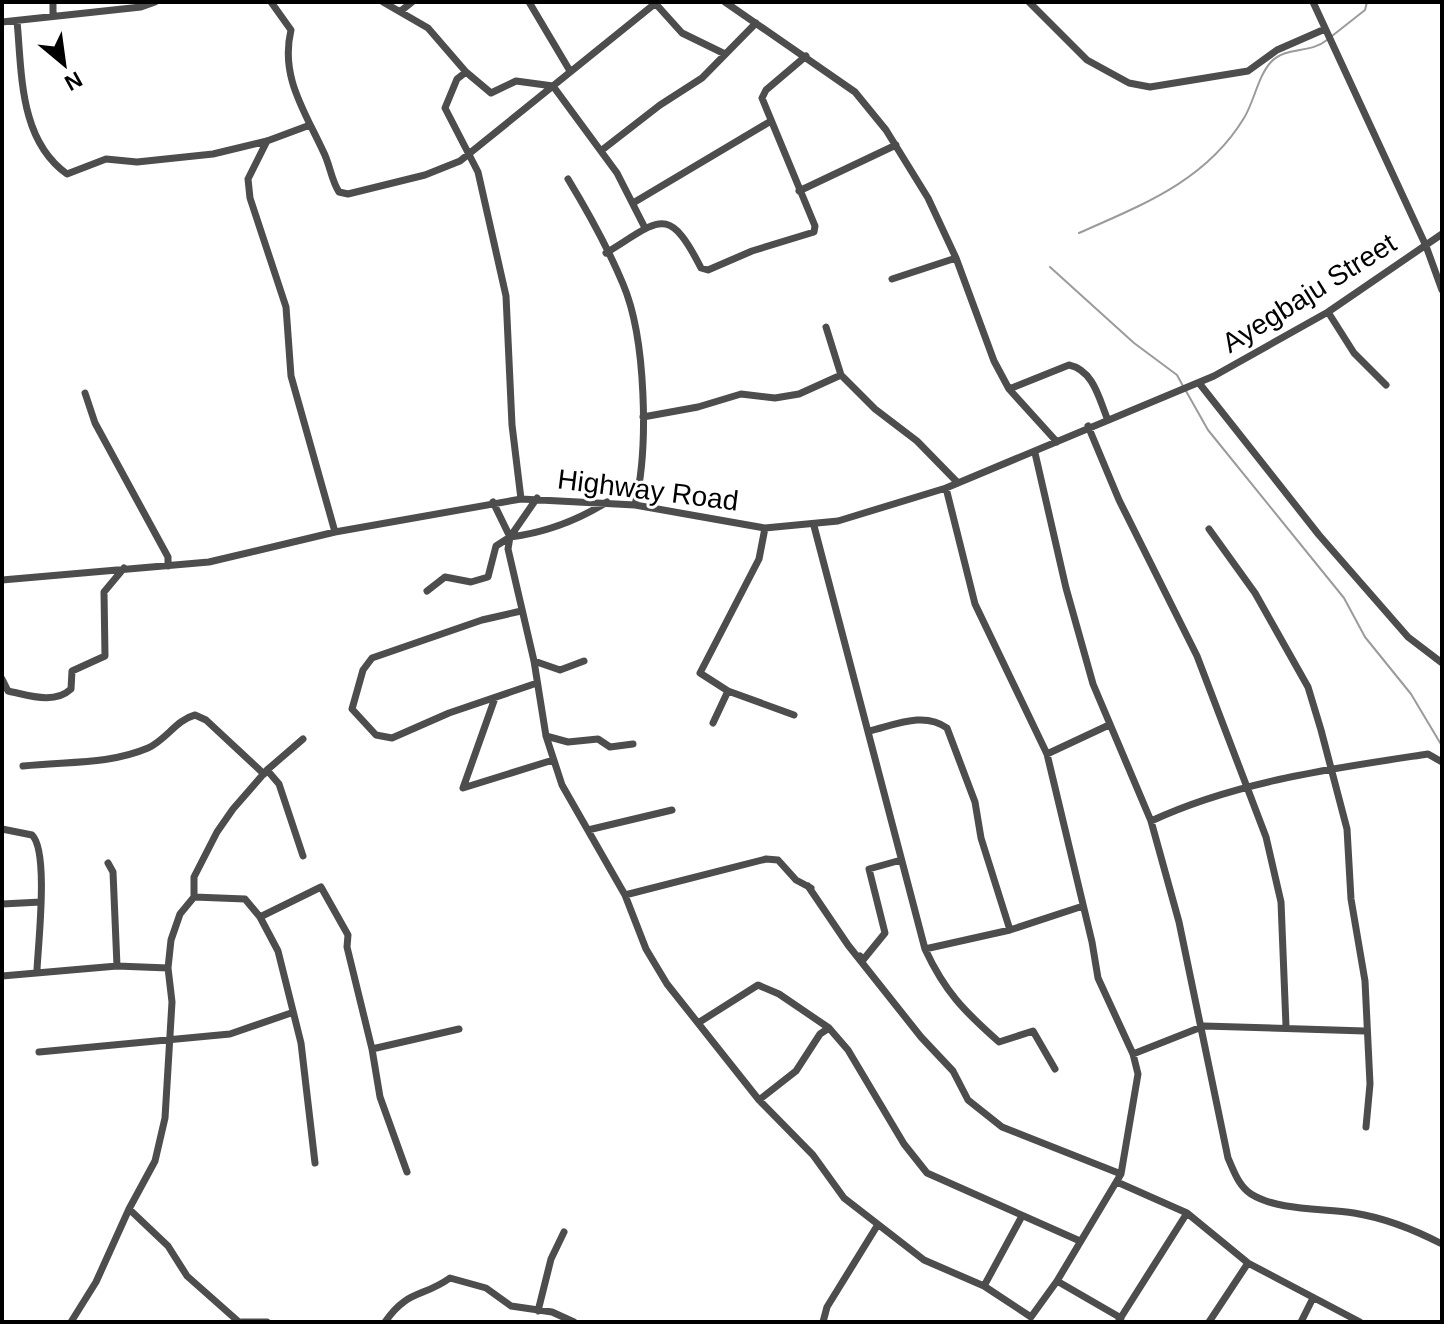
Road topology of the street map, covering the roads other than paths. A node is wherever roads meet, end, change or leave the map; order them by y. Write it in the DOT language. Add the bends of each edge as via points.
graph roads {
  1 [pos="53,2"];
  2 [pos="155,2"];
  3 [pos="271,2"];
  4 [pos="383,2"];
  5 [pos="412,2"];
  6 [pos="529,2"];
  7 [pos="725,2"];
  8 [pos="1029,2"];
  9 [pos="1313,2"];
  10 [pos="656,3"];
  11 [pos="402,10"];
  12 [pos="53,14"];
  13 [pos="17,21"];
  14 [pos="2,22"];
  15 [pos="756,23"];
  16 [pos="1325,30"];
  17 [pos="723,53"];
  18 [pos="806,56"];
  19 [pos="570,71"];
  20 [pos="466,72"];
  21 [pos="553,86"];
  22 [pos="771,121"];
  23 [pos="310,125"];
  24 [pos="267,141"];
  25 [pos="896,145"];
  26 [pos="602,150"];
  27 [pos="469,154"];
  28 [pos="568,179"];
  29 [pos="799,191"];
  30 [pos="633,203"];
  31 [pos="645,228"];
  32 [pos="1442,234"];
  33 [pos="1426,246"];
  34 [pos="606,253"];
  35 [pos="956,258"];
  36 [pos="892,279"];
  37 [pos="1442,290"];
  38 [pos="1328,312"];
  39 [pos="826,327"];
  40 [pos="841,375"];
  41 [pos="1198,383"];
  42 [pos="1386,385"];
  43 [pos="1009,389"];
  44 [pos="1174,391"];
  45 [pos="85,393"];
  46 [pos="643,417"];
  47 [pos="1107,418"];
  48 [pos="1088,426"];
  49 [pos="1057,442"];
  50 [pos="1035,453"];
  51 [pos="958,483"];
  52 [pos="946,488"];
  53 [pos="537,498"];
  54 [pos="521,499"];
  55 [pos="493,502"];
  56 [pos="607,502"];
  57 [pos="635,505"];
  58 [pos="814,526"];
  59 [pos="765,528"];
  60 [pos="1209,529"];
  61 [pos="335,532"];
  62 [pos="510,537"];
  63 [pos="168,566"];
  64 [pos="124,568"];
  65 [pos="2,580"];
  66 [pos="427,591"];
  67 [pos="521,611"];
  68 [pos="534,661"];
  69 [pos="584,661"];
  70 [pos="1442,663"];
  71 [pos="2,679"];
  72 [pos="537,683"];
  73 [pos="728,691"];
  74 [pos="495,698"];
  75 [pos="794,715"];
  76 [pos="713,723"];
  77 [pos="1109,725"];
  78 [pos="869,731"];
  79 [pos="546,736"];
  80 [pos="303,739"];
  81 [pos="633,744"];
  82 [pos="1047,754"];
  83 [pos="553,760"];
  84 [pos="1442,762"];
  85 [pos="23,766"];
  86 [pos="1330,768"];
  87 [pos="266,772"];
  88 [pos="1247,789"];
  89 [pos="672,810"];
  90 [pos="1151,821"];
  91 [pos="2,829"];
  92 [pos="588,830"];
  93 [pos="303,856"];
  94 [pos="901,860"];
  95 [pos="108,863"];
  96 [pos="808,886"];
  97 [pos="625,895"];
  98 [pos="194,897"];
  99 [pos="41,902"];
  100 [pos="2,904"];
  101 [pos="1083,906"];
  102 [pos="260,917"];
  103 [pos="1010,930"];
  104 [pos="925,949"];
  105 [pos="117,966"];
  106 [pos="168,968"];
  107 [pos="37,970"];
  108 [pos="2,976"];
  109 [pos="291,1013"];
  110 [pos="698,1023"];
  111 [pos="1204,1026"];
  112 [pos="1286,1026"];
  113 [pos="829,1028"];
  114 [pos="459,1029"];
  115 [pos="1365,1031"];
  116 [pos="169,1042"];
  117 [pos="372,1049"];
  118 [pos="39,1052"];
  119 [pos="1133,1054"];
  120 [pos="1055,1069"];
  121 [pos="759,1100"];
  122 [pos="1366,1127"];
  123 [pos="315,1163"];
  124 [pos="407,1172"];
  125 [pos="1119,1178"];
  126 [pos="129,1209"];
  127 [pos="1187,1213"];
  128 [pos="1022,1216"];
  129 [pos="877,1226"];
  130 [pos="564,1232"];
  131 [pos="1080,1241"];
  132 [pos="1442,1244"];
  133 [pos="1248,1263"];
  134 [pos="1057,1281"];
  135 [pos="984,1286"];
  136 [pos="1313,1298"];
  137 [pos="538,1311"];
  138 [pos="1120,1320"];
  139 [pos="71,1322"];
  140 [pos="240,1322"];
  141 [pos="267,1322"];
  142 [pos="385,1322"];
  143 [pos="574,1322"];
  144 [pos="823,1322"];
  145 [pos="1209,1322"];
  146 [pos="1301,1322"];
  147 [pos="1360,1322"];
  1 -- 12 [label="street"];
  2 -- 12 [label="street"];
  3 -- 23 [label="street" via="291,30 287,56 292,87"];
  4 -- 11 [label="street"];
  5 -- 11 [label="street"];
  6 -- 19 [label="street"];
  7 -- 15 [label="street"];
  8 -- 16 [label="street" via="1087,60 1129,83 1150,87 1248,71 1277,50"];
  9 -- 16 [label="street"];
  10 -- 17 [label="street" via="682,33"];
  10 -- 19 [label="street"];
  11 -- 20 [label="street" via="428,28"];
  12 -- 13 [label="street"];
  13 -- 14 [label="street"];
  13 -- 24 [label="street" via="28,117 51,159 67,174 106,159 137,162 213,154"];
  15 -- 17 [label="street"];
  15 -- 18 [label="street"];
  16 -- 33 [label="street"];
  17 -- 26 [label="street" via="702,78"];
  18 -- 22 [label="street" via="762,94"];
  18 -- 25 [label="street" via="855,92"];
  19 -- 21 [label="street"];
  20 -- 21 [label="street" via="491,93 516,81"];
  20 -- 27 [label="street" via="457,79 445,108"];
  21 -- 26 [label="street"];
  21 -- 27 [label="street"];
  22 -- 29 [label="street"];
  22 -- 30 [label="street"];
  23 -- 24 [label="street"];
  23 -- 27 [label="street" via="335,186 348,194 425,175"];
  24 -- 61 [label="street" via="248,179 250,198 286,307 291,376"];
  25 -- 29 [label="street"];
  25 -- 35 [label="street"];
  26 -- 30 [label="street"];
  27 -- 54 [label="street" via="483,191 506,296"];
  28 -- 34 [label="street"];
  29 -- 31 [label="street" via="814,232 708,270 701,268 676,226"];
  30 -- 31 [label="street"];
  31 -- 34 [label="street"];
  32 -- 33 [label="street, Ayegbaju Street"];
  33 -- 37 [label="street"];
  33 -- 38 [label="street, Ayegbaju Street"];
  34 -- 46 [label="street" via="624,285"];
  35 -- 36 [label="street"];
  35 -- 43 [label="street"];
  38 -- 41 [label="street, Ayegbaju Street"];
  38 -- 42 [label="street" via="1354,353"];
  39 -- 40 [label="street"];
  40 -- 46 [label="street" via="799,394 741,394"];
  40 -- 51 [label="street"];
  41 -- 44 [label="street, Ayegbaju Street"];
  41 -- 70 [label="street" via="1319,535 1408,637"];
  43 -- 47 [label="street" via="1069,365 1079,367 1087,373"];
  43 -- 49 [label="street"];
  44 -- 47 [label="street, Highway Road"];
  45 -- 63 [label="street"];
  46 -- 57 [label="street"];
  47 -- 48 [label="street, Highway Road"];
  48 -- 49 [label="street, Highway Road"];
  48 -- 88 [label="street" via="1197,656"];
  49 -- 50 [label="street, Highway Road"];
  50 -- 51 [label="street, Highway Road"];
  50 -- 77 [label="street" via="1066,588"];
  51 -- 52 [label="street, Highway Road"];
  52 -- 58 [label="street, Highway Road"];
  52 -- 82 [label="street" via="975,604"];
  53 -- 54 [label="street, Highway Road"];
  53 -- 56 [label="street, Highway Road"];
  53 -- 62 [label="street"];
  54 -- 55 [label="street, Highway Road"];
  55 -- 61 [label="street, Highway Road"];
  55 -- 62 [label="street"];
  56 -- 57 [label="street, Highway Road"];
  56 -- 62 [label="street" via="530,535"];
  57 -- 59 [label="street, Highway Road"];
  58 -- 59 [label="street, Highway Road"];
  58 -- 78 [label="street"];
  59 -- 73 [label="street" via="759,559 700,670"];
  60 -- 86 [label="street" via="1255,593 1308,687"];
  61 -- 63 [label="street, Highway Road" via="209,562"];
  62 -- 66 [label="street" via="496,546 488,577 471,582 445,577"];
  62 -- 67 [label="street"];
  63 -- 64 [label="street, Highway Road"];
  64 -- 65 [label="street, Highway Road"];
  64 -- 71 [label="street" via="104,592 105,656 72,671 71,689 54,699 8,691"];
  67 -- 68 [label="street"];
  67 -- 74 [label="street" via="372,658 351,705 383,739"];
  68 -- 69 [label="street" via="558,670"];
  68 -- 72 [label="street"];
  72 -- 74 [label="street"];
  72 -- 79 [label="street"];
  73 -- 75 [label="street"];
  73 -- 76 [label="street"];
  74 -- 83 [label="street" via="463,788"];
  77 -- 82 [label="street"];
  77 -- 90 [label="street"];
  78 -- 94 [label="street"];
  78 -- 103 [label="street" via="917,719 947,728 975,802"];
  79 -- 81 [label="street" via="568,742 598,739 610,747"];
  79 -- 83 [label="street"];
  80 -- 87 [label="street"];
  82 -- 101 [label="street"];
  83 -- 92 [label="street"];
  84 -- 86 [label="street" via="1428,754"];
  85 -- 87 [label="street" via="129,755 161,741 195,715"];
  86 -- 88 [label="street"];
  86 -- 115 [label="street" via="1347,829 1351,899 1365,981"];
  87 -- 93 [label="street" via="279,784"];
  87 -- 98 [label="street" via="217,832 194,877"];
  88 -- 90 [label="street"];
  88 -- 112 [label="street" via="1266,837 1281,902"];
  89 -- 92 [label="street"];
  90 -- 111 [label="street"];
  91 -- 99 [label="street" via="37,840"];
  92 -- 97 [label="street"];
  94 -- 96 [label="street" via="869,869 885,933 863,960"];
  94 -- 104 [label="street"];
  95 -- 105 [label="street" via="113,872"];
  96 -- 97 [label="street" via="778,860 766,859"];
  96 -- 125 [label="street" via="848,945 953,1071 968,1100 1002,1127"];
  97 -- 110 [label="street" via="646,949"];
  98 -- 102 [label="street" via="245,899"];
  98 -- 106 [label="street" via="180,914"];
  99 -- 100 [label="street"];
  99 -- 107 [label="street"];
  101 -- 103 [label="street"];
  101 -- 119 [label="street" via="1098,978"];
  102 -- 109 [label="street" via="278,951"];
  102 -- 117 [label="street" via="321,887 348,935"];
  103 -- 104 [label="street"];
  104 -- 120 [label="street" via="945,990 971,1018 999,1042 1033,1031"];
  105 -- 106 [label="street"];
  105 -- 107 [label="street"];
  106 -- 116 [label="street"];
  107 -- 108 [label="street"];
  109 -- 116 [label="street" via="230,1034"];
  109 -- 123 [label="street" via="301,1043"];
  110 -- 113 [label="street" via="758,985"];
  110 -- 121 [label="street"];
  111 -- 112 [label="street"];
  111 -- 119 [label="street"];
  111 -- 132 [label="street" via="1228,1158 1250,1193 1273,1202 1359,1214"];
  112 -- 115 [label="street"];
  113 -- 121 [label="street" via="796,1071"];
  113 -- 128 [label="street" via="927,1173"];
  114 -- 117 [label="street"];
  115 -- 122 [label="street" via="1370,1084"];
  116 -- 118 [label="street"];
  116 -- 126 [label="street" via="165,1118 155,1161"];
  117 -- 124 [label="street" via="380,1097"];
  119 -- 125 [label="street" via="1138,1074"];
  121 -- 129 [label="street" via="813,1155 844,1198"];
  125 -- 127 [label="street"];
  125 -- 131 [label="street"];
  126 -- 139 [label="street"];
  126 -- 140 [label="street" via="168,1246 187,1276"];
  127 -- 133 [label="street"];
  127 -- 138 [label="street"];
  128 -- 131 [label="street"];
  128 -- 135 [label="street"];
  129 -- 135 [label="street" via="924,1260"];
  129 -- 144 [label="street"];
  130 -- 137 [label="street"];
  131 -- 134 [label="street"];
  133 -- 136 [label="street"];
  133 -- 145 [label="street"];
  134 -- 135 [label="street" via="1031,1317"];
  134 -- 138 [label="street"];
  136 -- 146 [label="street"];
  136 -- 147 [label="street"];
  137 -- 142 [label="street" via="511,1306 486,1288 450,1278 408,1295"];
  137 -- 143 [label="street"];
  140 -- 141 [label="street"];
}
